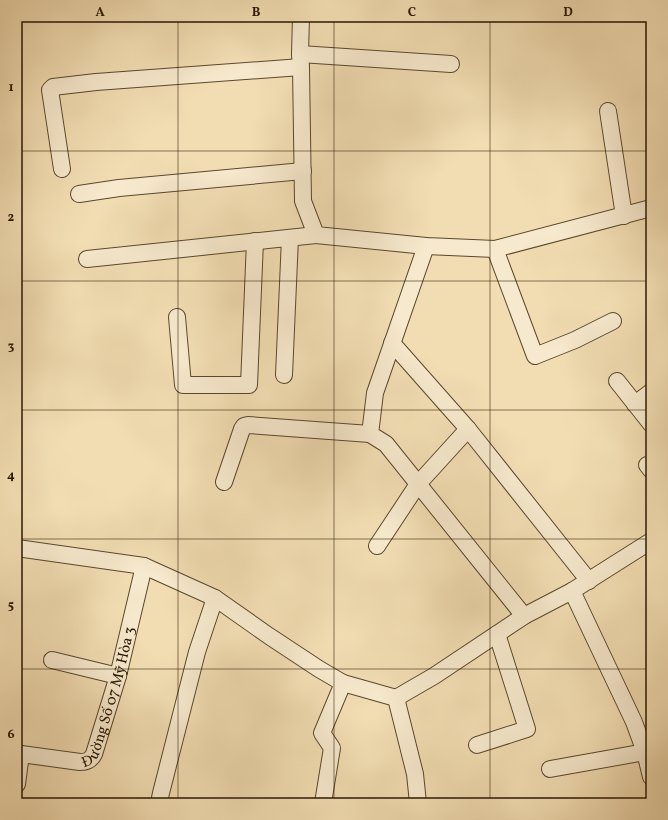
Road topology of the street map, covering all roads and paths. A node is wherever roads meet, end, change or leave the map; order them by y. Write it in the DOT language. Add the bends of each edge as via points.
graph roads {
  1 [pos="300,17"];
  2 [pos="301,61"];
  3 [pos="451,64"];
  4 [pos="608,111"];
  5 [pos="62,169"];
  6 [pos="303,171"];
  7 [pos="79,194"];
  8 [pos="651,208"];
  9 [pos="624,216"];
  10 [pos="316,235"];
  11 [pos="290,238"];
  12 [pos="255,241"];
  13 [pos="426,246"];
  14 [pos="495,249"];
  15 [pos="87,259"];
  16 [pos="177,317"];
  17 [pos="613,321"];
  18 [pos="392,343"];
  19 [pos="284,375"];
  20 [pos="617,381"];
  21 [pos="651,392"];
  22 [pos="635,404"];
  23 [pos="651,424"];
  24 [pos="468,429"];
  25 [pos="370,434"];
  26 [pos="224,482"];
  27 [pos="418,484"];
  28 [pos="651,541"];
  29 [pos="377,546"];
  30 [pos="17,548"];
  31 [pos="144,566"];
  32 [pos="589,581"];
  33 [pos="572,592"];
  34 [pos="214,598"];
  35 [pos="524,616"];
  36 [pos="497,634"];
  37 [pos="52,660"];
  38 [pos="118,676"];
  39 [pos="343,683"];
  40 [pos="396,698"];
  41 [pos="477,745"];
  42 [pos="645,752"];
  43 [pos="19,754"];
  44 [pos="550,769"];
  45 [pos="651,777"];
  46 [pos="17,784"];
  47 [pos="159,803"];
  48 [pos="164,803"];
  49 [pos="323,803"];
  50 [pos="418,803"];
  1 -- 2 [label="street"];
  2 -- 3 [label="street"];
  2 -- 5 [label="street" via="53,87 50,90"];
  2 -- 6 [label="street"];
  4 -- 9 [label="street"];
  6 -- 7 [label="street"];
  6 -- 10 [label="street" via="303,201"];
  8 -- 9 [label="street"];
  9 -- 14 [label="street"];
  10 -- 11 [label="street"];
  10 -- 13 [label="street"];
  11 -- 12 [label="street"];
  11 -- 19 [label="street"];
  12 -- 15 [label="street"];
  12 -- 16 [label="street" via="249,390 183,385"];
  13 -- 14 [label="street"];
  13 -- 18 [label="street"];
  14 -- 17 [label="street" via="534,356"];
  18 -- 24 [label="street"];
  18 -- 25 [label="street" via="375,393"];
  20 -- 22 [label="street"];
  21 -- 22 [label="street"];
  22 -- 23 [label="street"];
  24 -- 27 [label="street"];
  24 -- 32 [label="street"];
  25 -- 26 [label="street" via="248,424 242,429"];
  25 -- 27 [label="street" via="386,444"];
  27 -- 29 [label="street"];
  27 -- 35 [label="street"];
  28 -- 32 [label="street"];
  30 -- 31 [label="street"];
  31 -- 34 [label="street"];
  31 -- 38 [label="street, Đường Số 07 Mỹ Hòa 3"];
  32 -- 33 [label="street"];
  33 -- 35 [label="street"];
  33 -- 42 [label="street" via="634,722"];
  34 -- 39 [label="street"];
  34 -- 47 [label="street" via="197,652"];
  35 -- 36 [label="street"];
  36 -- 40 [label="street"];
  36 -- 41 [label="street" via="527,729"];
  37 -- 38 [label="street"];
  38 -- 43 [label="street, Đường Số 07 Mỹ Hòa 3" via="90,760 80,762"];
  39 -- 40 [label="street"];
  39 -- 49 [label="street" via="322,733 332,748"];
  40 -- 50 [label="street" via="415,774"];
  42 -- 44 [label="street"];
  42 -- 45 [label="street"];
  43 -- 46 [label="street"];
  47 -- 48 [label="street"];
}
